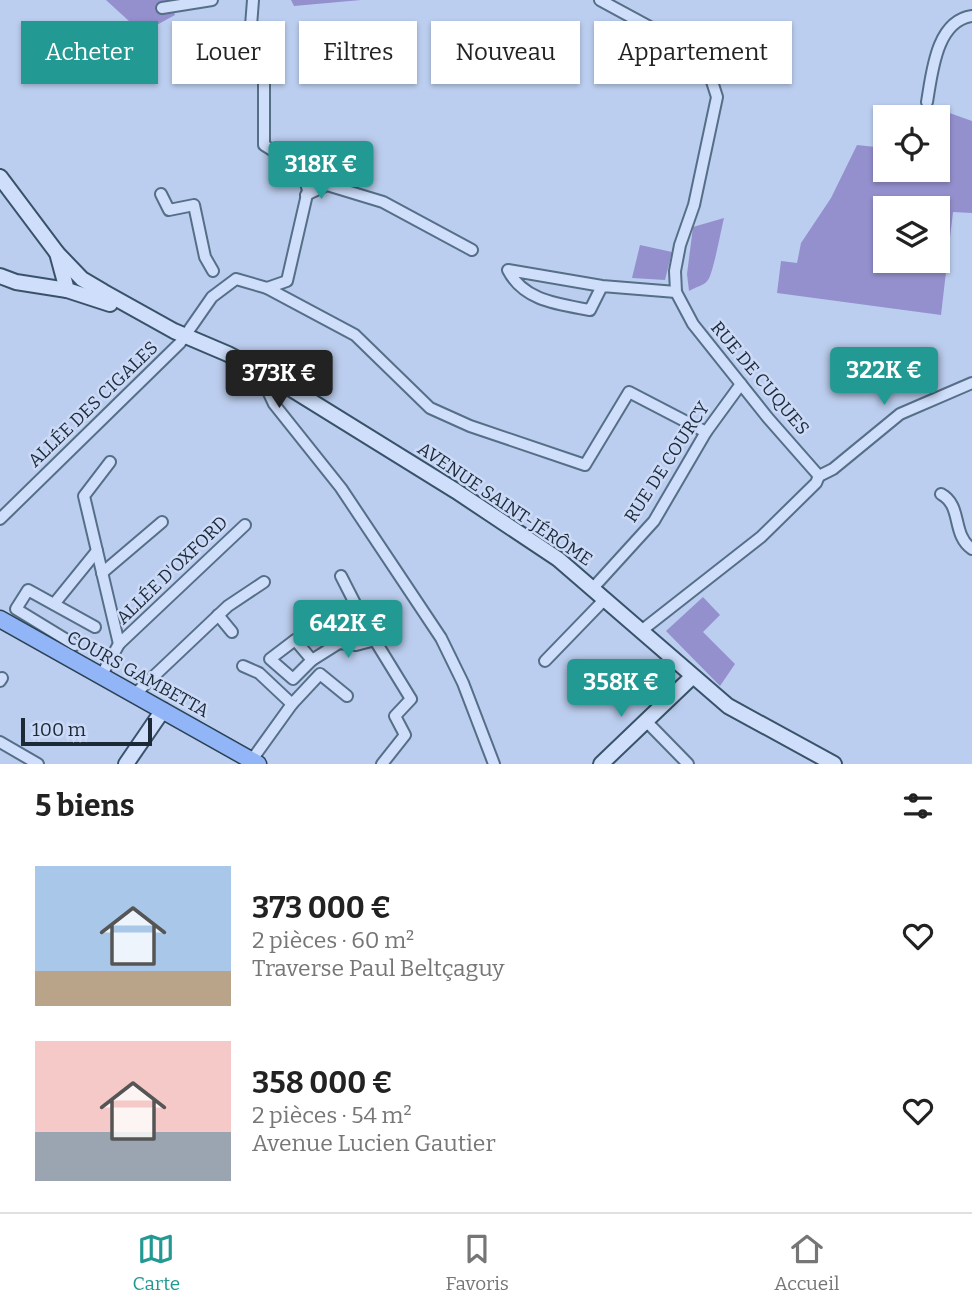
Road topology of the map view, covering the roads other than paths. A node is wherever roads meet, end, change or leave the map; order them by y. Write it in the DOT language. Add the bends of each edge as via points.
graph roads {
  1 [pos="212,0"];
  2 [pos="253,0"];
  3 [pos="600,0"];
  4 [pos="162,8"];
  5 [pos="972,16"];
  6 [pos="927,102"];
  7 [pos="0,177"];
  8 [pos="161,194"];
  9 [pos="306,195"];
  10 [pos="472,250"];
  11 [pos="213,271"];
  12 [pos="0,276"];
  13 [pos="72,282"];
  14 [pos="602,286"];
  15 [pos="267,288"];
  16 [pos="676,292"];
  17 [pos="183,340"];
  18 [pos="270,381"];
  19 [pos="972,383"];
  20 [pos="741,384"];
  21 [pos="706,432"];
  22 [pos="110,462"];
  23 [pos="819,476"];
  24 [pos="942,494"];
  25 [pos="0,519"];
  26 [pos="162,522"];
  27 [pos="245,524"];
  28 [pos="972,549"];
  29 [pos="97,551"];
  30 [pos="102,573"];
  31 [pos="341,576"];
  32 [pos="264,582"];
  33 [pos="593,588"];
  34 [pos="605,599"];
  35 [pos="54,604"];
  36 [pos="218,615"];
  37 [pos="0,619"];
  38 [pos="95,627"];
  39 [pos="641,631"];
  40 [pos="232,632"];
  41 [pos="375,640"];
  42 [pos="120,644"];
  43 [pos="75,645"];
  44 [pos="312,660"];
  45 [pos="545,661"];
  46 [pos="243,666"];
  47 [pos="101,676"];
  48 [pos="692,677"];
  49 [pos="135,694"];
  50 [pos="347,696"];
  51 [pos="292,704"];
  52 [pos="163,710"];
  53 [pos="645,720"];
  54 [pos="0,742"];
  55 [pos="255,762"];
  56 [pos="32,763"];
  57 [pos="126,764"];
  58 [pos="382,764"];
  59 [pos="494,764"];
  60 [pos="601,764"];
  61 [pos="688,764"];
  62 [pos="834,764"];
  1 -- 4 [label="street"];
  2 -- 9 [label="street" via="251,26 264,76 264,145 301,168"];
  3 -- 16 [label="street" via="664,34 705,66 717,97 694,205 680,245"];
  5 -- 6 [label="street" via="948,29 934,64"];
  7 -- 13 [label="street" via="57,253"];
  8 -- 11 [label="street" via="169,210 194,205 205,257"];
  9 -- 10 [label="street" via="327,185 383,201"];
  9 -- 15 [label="street" via="287,281"];
  12 -- 13 [label="street, AVENUE SAINT-JÉRÔME" via="37,285"];
  13 -- 17 [label="street, AVENUE SAINT-JÉRÔME"];
  14 -- 14 [label="street" via="514,270 508,270 516,286 545,302 590,310"];
  14 -- 16 [label="street"];
  15 -- 17 [label="street, ALLÉE DES CIGALES" via="236,279 223,286"];
  15 -- 21 [label="street, ALLÉE DES CIGALES" via="355,335 430,408 584,465 629,392"];
  16 -- 20 [label="street, RUE DE CUQUES" via="693,324"];
  17 -- 18 [label="street, AVENUE SAINT-JÉRÔME"];
  17 -- 25 [label="street, ALLÉE DES CIGALES"];
  18 -- 33 [label="street, AVENUE SAINT-JÉRÔME" via="390,451 558,559"];
  18 -- 59 [label="street" via="274,404 341,488 441,638"];
  19 -- 23 [label="street" via="900,415"];
  20 -- 21 [label="street, RUE DE COURCY"];
  20 -- 23 [label="street, RUE DE CUQUES"];
  21 -- 33 [label="street, RUE DE COURCY" via="653,521"];
  22 -- 29 [label="street" via="84,496"];
  23 -- 39 [label="street" via="761,537"];
  24 -- 28 [label="street" via="954,505 960,534"];
  26 -- 30 [label="street"];
  27 -- 42 [label="street, ALLÉE D'OXFORD"];
  29 -- 30 [label="street"];
  29 -- 35 [label="street"];
  30 -- 42 [label="street"];
  31 -- 41 [label="street"];
  32 -- 36 [label="street"];
  33 -- 34 [label="street, AVENUE SAINT-JÉRÔME"];
  34 -- 39 [label="street, AVENUE SAINT-JÉRÔME"];
  34 -- 45 [label="street"];
  35 -- 38 [label="street"];
  35 -- 43 [label="street" via="28,590 16,609"];
  36 -- 40 [label="street"];
  36 -- 49 [label="street"];
  37 -- 47 [label="main road, COURS GAMBETTA"];
  39 -- 48 [label="street, AVENUE SAINT-JÉRÔME"];
  41 -- 44 [label="street" via="340,643"];
  41 -- 58 [label="street" via="411,699 395,716 405,736"];
  42 -- 47 [label="street, ALLÉE D'OXFORD"];
  46 -- 51 [label="street" via="259,673"];
  47 -- 49 [label="main road, COURS GAMBETTA"];
  48 -- 53 [label="street"];
  48 -- 62 [label="street, AVENUE SAINT-JÉRÔME" via="728,706"];
  49 -- 52 [label="main road, COURS GAMBETTA"];
  50 -- 51 [label="street" via="320,674"];
  51 -- 55 [label="street"];
  52 -- 55 [label="main road, COURS GAMBETTA"];
  52 -- 57 [label="street"];
  53 -- 60 [label="street"];
  53 -- 61 [label="street"];
  54 -- 56 [label="street"];
}
